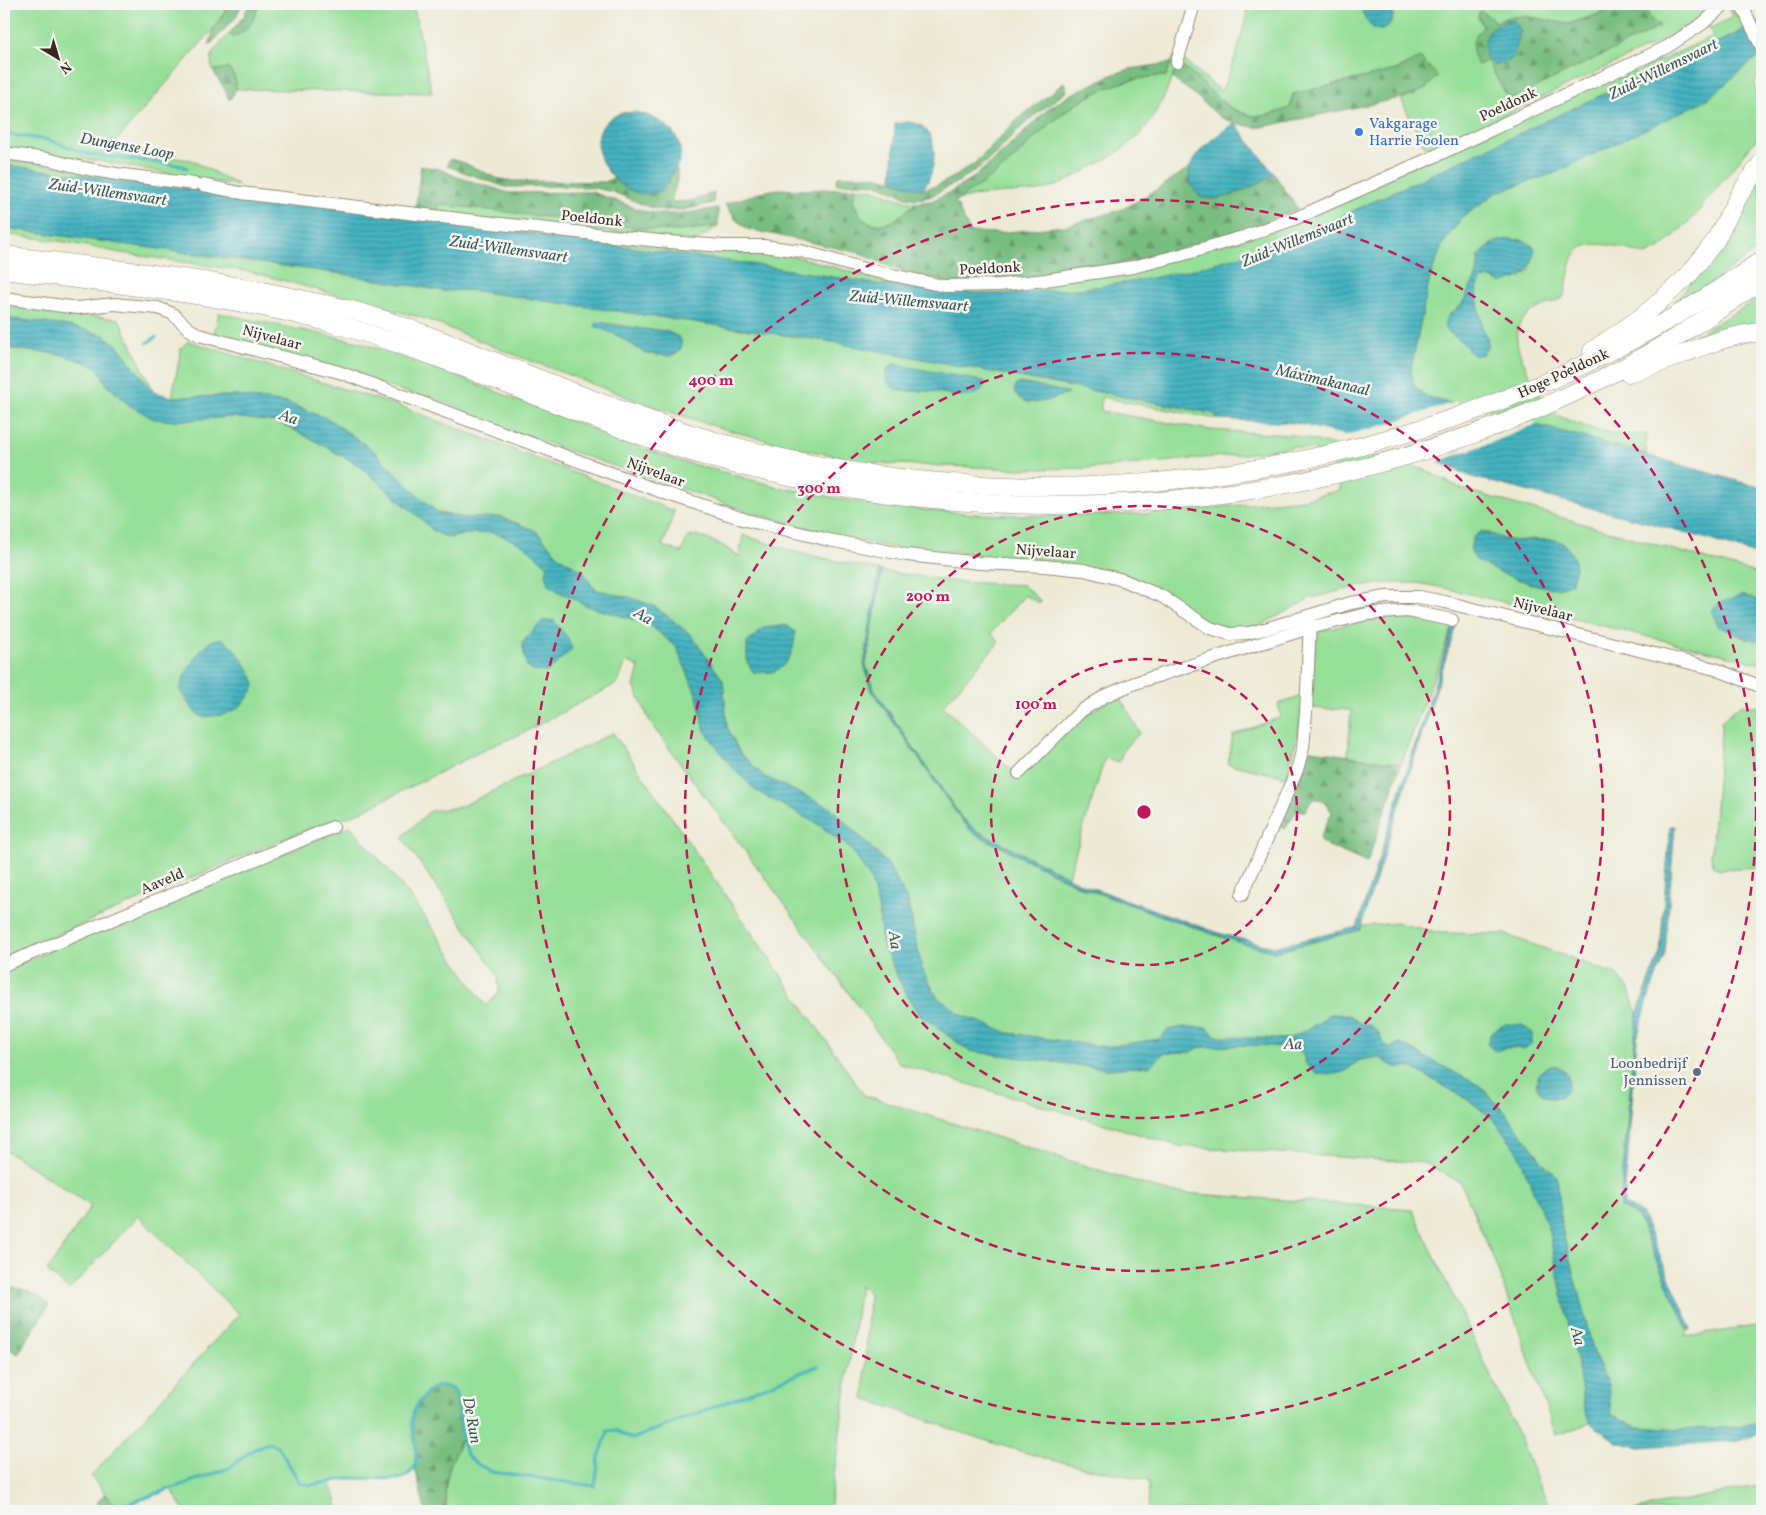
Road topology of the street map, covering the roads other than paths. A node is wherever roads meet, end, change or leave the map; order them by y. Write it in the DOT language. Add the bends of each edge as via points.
graph roads {
  1 [pos="1194,4"];
  2 [pos="1725,4"];
  3 [pos="1741,4"];
  4 [pos="1762,48"];
  5 [pos="1177,62"];
  6 [pos="4,153"];
  7 [pos="1762,162"];
  8 [pos="4,255"];
  9 [pos="1762,260"];
  10 [pos="4,270"];
  11 [pos="71,271"];
  12 [pos="1762,280"];
  13 [pos="4,298"];
  14 [pos="1762,332"];
  15 [pos="1563,375"];
  16 [pos="1598,380"];
  17 [pos="1312,614"];
  18 [pos="1452,620"];
  19 [pos="1309,628"];
  20 [pos="1230,634"];
  21 [pos="1230,654"];
  22 [pos="1762,687"];
  23 [pos="1019,773"];
  24 [pos="333,827"];
  25 [pos="1242,895"];
  26 [pos="4,965"];
  1 -- 5 [label="street"];
  2 -- 6 [label="street, Poeldonk" via="1667,47 1294,219 1244,238 1133,266 990,285 944,286 864,269 801,251 668,242 241,193"];
  3 -- 4 [label="street"];
  7 -- 15 [label="highway" via="1741,192 1715,241 1688,276 1642,317 1582,357"];
  8 -- 11 [label="highway"];
  9 -- 15 [label="highway, Hoge Poeldonk" via="1659,326"];
  10 -- 11 [label="highway"];
  11 -- 15 [label="highway, Hoge Poeldonk" via="253,289 358,312 648,420 718,442 865,474 965,485 1072,488 1137,484 1250,470 1347,449 1438,423"];
  11 -- 16 [label="highway, Hoge Poeldonk" via="208,296 344,327 413,348 643,436 714,459 857,490 976,503 1141,502 1308,481 1475,433"];
  12 -- 16 [label="highway, Hoge Poeldonk" via="1686,330"];
  13 -- 20 [label="street, Nijvelaar" via="81,308 123,304 166,311 199,336 339,372 746,520 907,555 1084,570 1123,580 1161,596 1210,628"];
  14 -- 16 [label="highway" via="1722,340 1640,370"];
  17 -- 19 [label="street"];
  17 -- 20 [label="street, Nijvelaar" via="1265,629"];
  17 -- 22 [label="street, Nijvelaar" via="1386,597 1418,597 1715,669"];
  18 -- 19 [label="street" via="1408,611 1367,614"];
  19 -- 21 [label="street"];
  19 -- 25 [label="street" via="1303,748 1297,770"];
  20 -- 21 [label="street"];
  21 -- 23 [label="street" via="1135,683 1105,696 1081,711"];
  24 -- 26 [label="street, Aaveld"];
}
